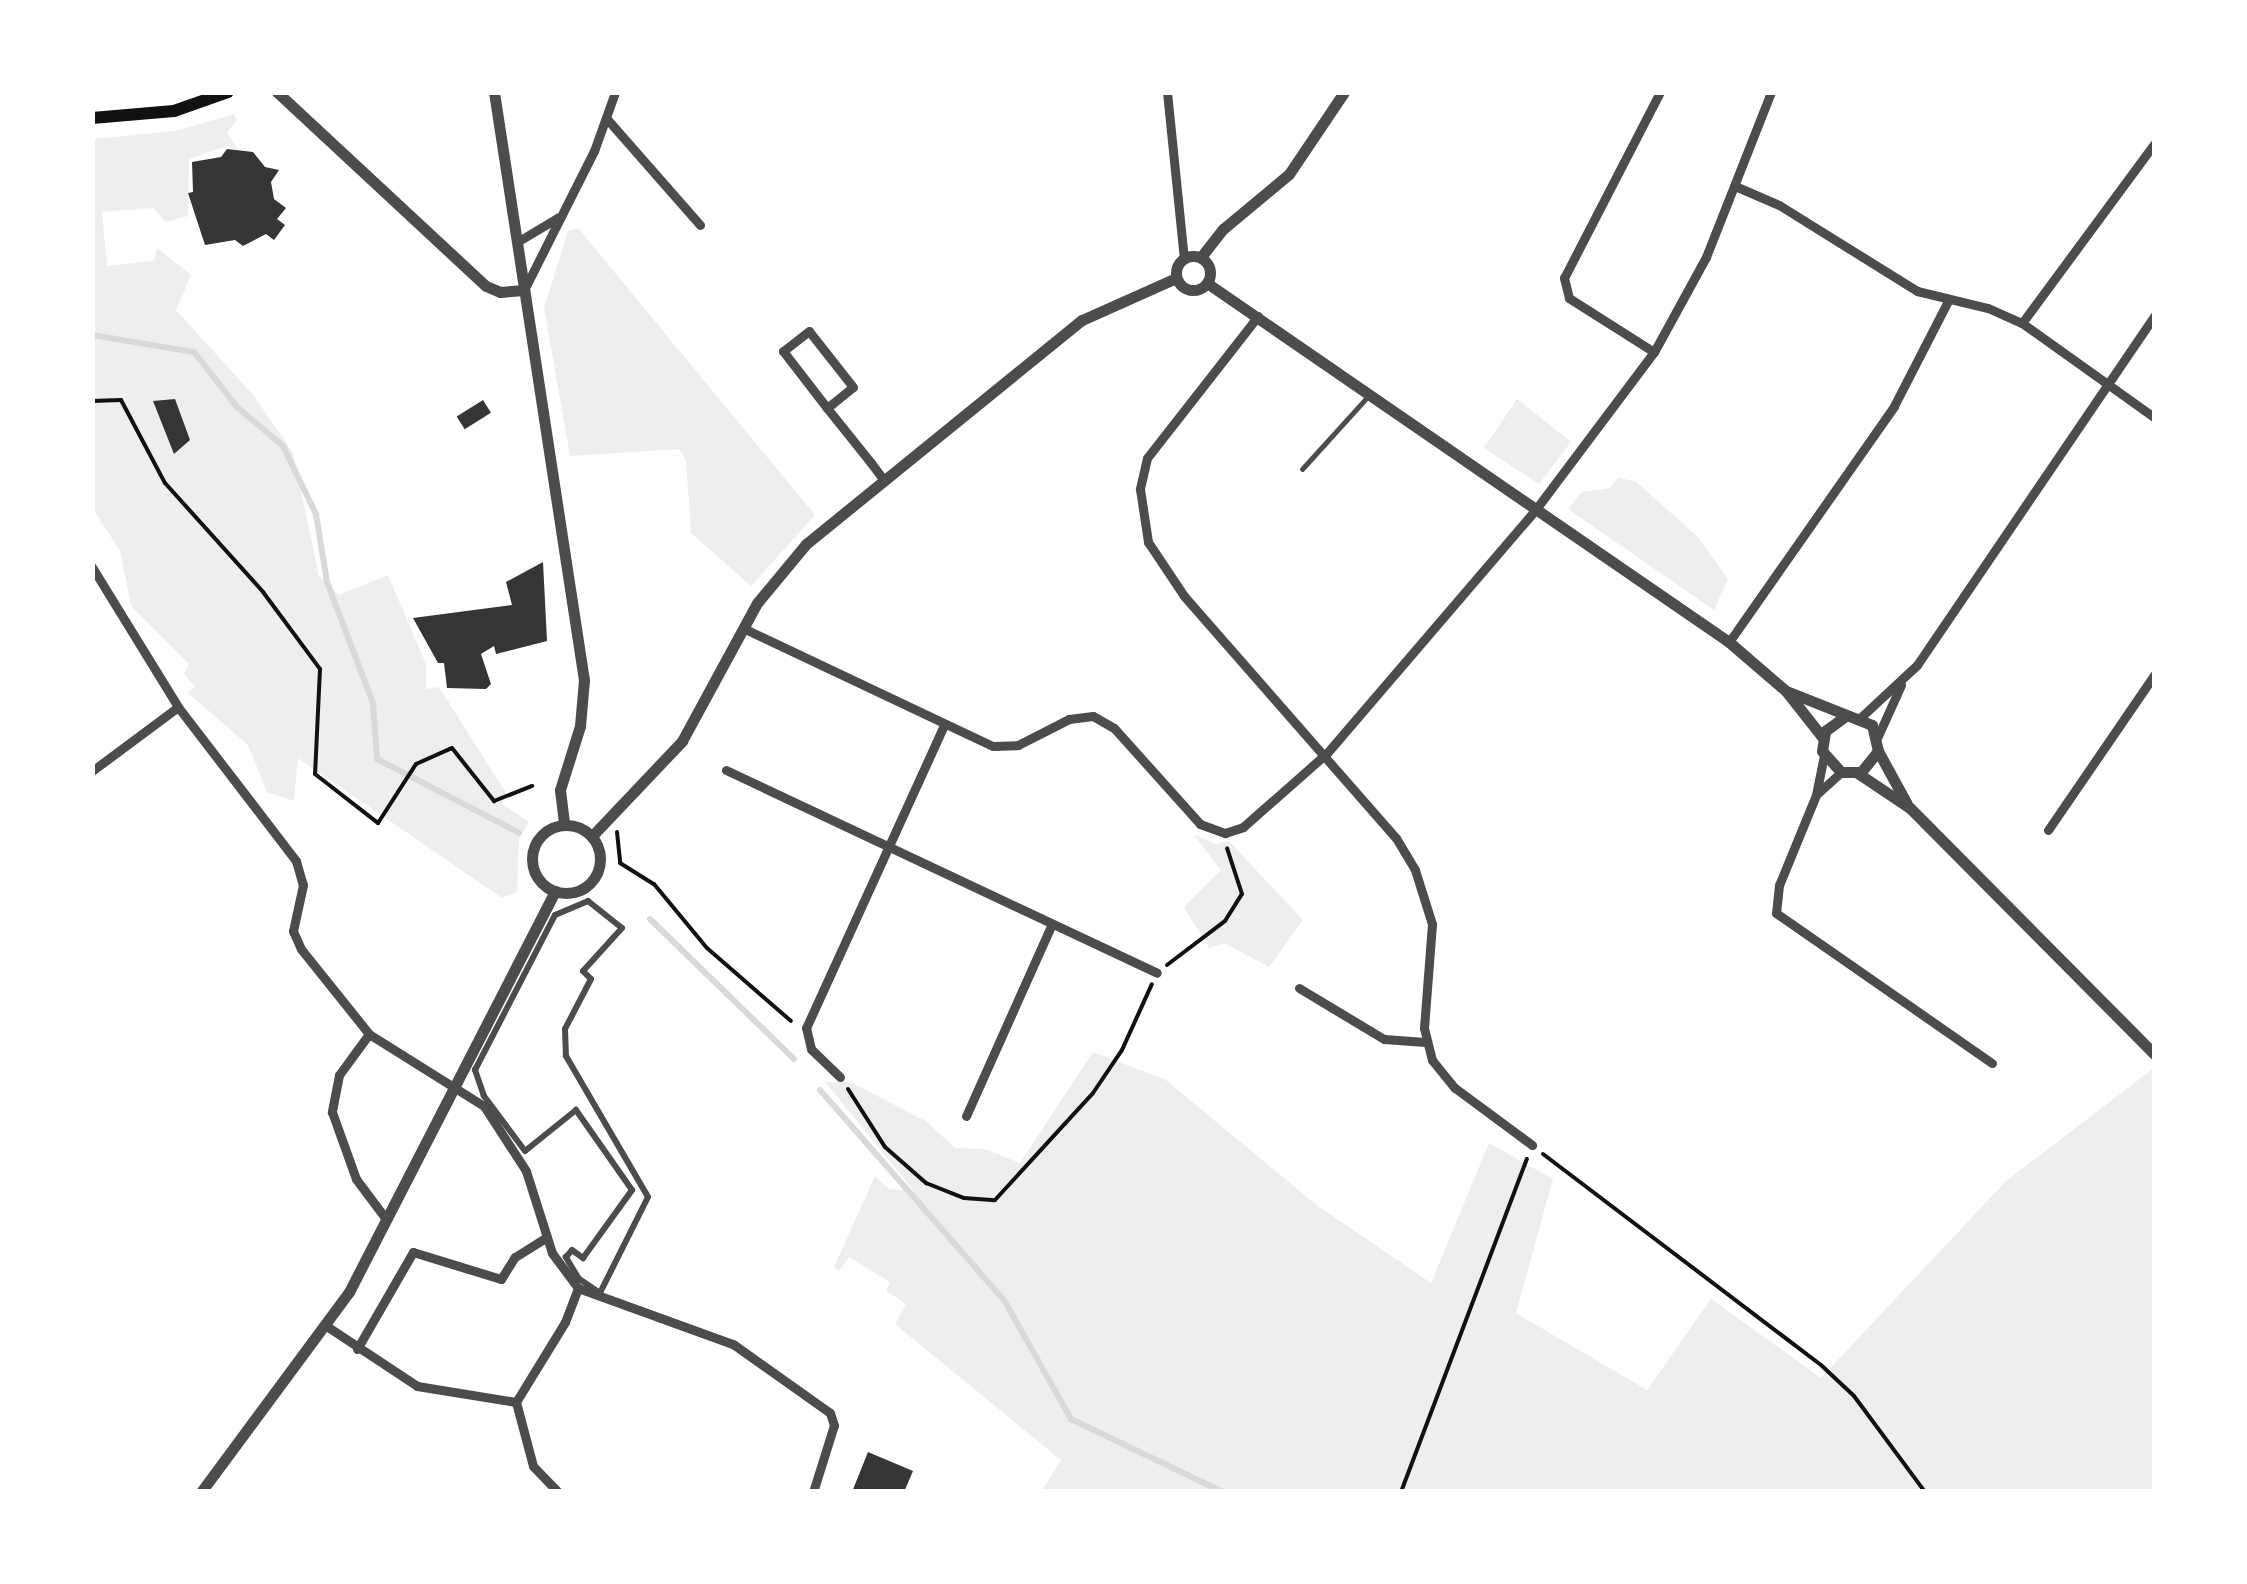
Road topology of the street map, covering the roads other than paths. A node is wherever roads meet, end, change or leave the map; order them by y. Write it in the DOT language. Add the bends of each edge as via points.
graph roads {
  1 [pos="228,92"];
  2 [pos="276,92"];
  3 [pos="494,92"];
  4 [pos="615,92"];
  5 [pos="1168,92"];
  6 [pos="1344,92"];
  7 [pos="1660,92"];
  8 [pos="1771,92"];
  9 [pos="92,118"];
  10 [pos="607,119"];
  11 [pos="2154,144"];
  12 [pos="1734,186"];
  13 [pos="564,212"];
  14 [pos="700,225"];
  15 [pos="517,242"];
  16 [pos="1200,257"];
  17 [pos="1184,258"];
  18 [pos="1176,278"];
  19 [pos="1206,284"];
  20 [pos="524,290"];
  21 [pos="1949,299"];
  22 [pos="1258,316"];
  23 [pos="2154,316"];
  24 [pos="2022,323"];
  25 [pos="1654,352"];
  26 [pos="2105,382"];
  27 [pos="1372,393"];
  28 [pos="827,408"];
  29 [pos="2154,417"];
  30 [pos="1302,468"];
  31 [pos="884,480"];
  32 [pos="1536,510"];
  33 [pos="92,567"];
  34 [pos="742,628"];
  35 [pos="1729,642"];
  36 [pos="1905,678"];
  37 [pos="2153,681"];
  38 [pos="1786,691"];
  39 [pos="178,707"];
  40 [pos="1844,717"];
  41 [pos="1860,718"];
  42 [pos="944,725"];
  43 [pos="1878,736"];
  44 [pos="1823,738"];
  45 [pos="1878,751"];
  46 [pos="1327,753"];
  47 [pos="1824,755"];
  48 [pos="95,765"];
  49 [pos="726,770"];
  50 [pos="1841,772"];
  51 [pos="1856,772"];
  52 [pos="1816,795"];
  53 [pos="1910,808"];
  54 [pos="564,824"];
  55 [pos="2048,830"];
  56 [pos="592,836"];
  57 [pos="886,846"];
  58 [pos="555,891"];
  59 [pos="588,901"];
  60 [pos="1052,924"];
  61 [pos="1157,974"];
  62 [pos="1299,988"];
  63 [pos="369,1034"];
  64 [pos="1426,1042"];
  65 [pos="2154,1054"];
  66 [pos="1992,1063"];
  67 [pos="840,1077"];
  68 [pos="459,1085"];
  69 [pos="966,1116"];
  70 [pos="1532,1145"];
  71 [pos="386,1219"];
  72 [pos="546,1238"];
  73 [pos="578,1288"];
  74 [pos="328,1327"];
  75 [pos="357,1349"];
  76 [pos="516,1402"];
  77 [pos="201,1492"];
  78 [pos="558,1492"];
  79 [pos="813,1492"];
  1 -- 9 [label="main road" via="174,112"];
  2 -- 20 [label="street" via="486,286"];
  3 -- 15 [label="street"];
  4 -- 10 [label="street"];
  5 -- 17 [label="street"];
  6 -- 16 [label="street" via="1289,174 1222,229"];
  7 -- 25 [label="street" via="1564,278 1569,298"];
  8 -- 12 [label="street"];
  10 -- 13 [label="street"];
  10 -- 14 [label="street"];
  11 -- 24 [label="street"];
  12 -- 21 [label="street" via="1779,205 1895,280"];
  12 -- 25 [label="street"];
  13 -- 15 [label="street"];
  13 -- 20 [label="street"];
  15 -- 20 [label="street"];
  16 -- 17 [label="street"];
  16 -- 19 [label="street" via="1210,270"];
  17 -- 18 [label="street"];
  18 -- 19 [label="street" via="1188,290"];
  18 -- 31 [label="street" via="1082,320"];
  19 -- 22 [label="street"];
  20 -- 54 [label="street" via="584,680 580,726 561,781"];
  21 -- 24 [label="street"];
  21 -- 35 [label="street" via="1894,406"];
  22 -- 27 [label="street"];
  22 -- 46 [label="street" via="1158,438 1140,489 1142,515 1160,566"];
  23 -- 26 [label="street"];
  24 -- 26 [label="street"];
  25 -- 32 [label="street"];
  26 -- 29 [label="street"];
  26 -- 36 [label="street"];
  27 -- 30 [label="lane"];
  27 -- 32 [label="street"];
  28 -- 28 [label="street" via="783,351 809,331 853,388"];
  28 -- 31 [label="street"];
  31 -- 34 [label="street" via="787,563"];
  32 -- 35 [label="street"];
  32 -- 46 [label="street"];
  33 -- 39 [label="street"];
  34 -- 42 [label="street"];
  34 -- 56 [label="street" via="682,741"];
  35 -- 38 [label="street"];
  36 -- 41 [label="street"];
  36 -- 43 [label="street"];
  37 -- 55 [label="street"];
  38 -- 40 [label="street"];
  38 -- 44 [label="street"];
  39 -- 48 [label="street"];
  39 -- 63 [label="street" via="296,861 304,885 295,940"];
  40 -- 41 [label="street"];
  40 -- 44 [label="street"];
  41 -- 43 [label="street"];
  42 -- 46 [label="street" via="1005,748 1069,719 1093,716 1114,728 1200,824 1225,833 1243,827"];
  42 -- 57 [label="street"];
  43 -- 45 [label="street"];
  44 -- 47 [label="street"];
  45 -- 51 [label="street"];
  45 -- 53 [label="street"];
  46 -- 64 [label="street" via="1387,824 1426,898 1434,944"];
  47 -- 50 [label="street"];
  47 -- 52 [label="street"];
  49 -- 57 [label="street"];
  50 -- 51 [label="street"];
  50 -- 52 [label="street"];
  51 -- 53 [label="street"];
  52 -- 66 [label="street" via="1779,886 1776,914"];
  53 -- 65 [label="street"];
  54 -- 56 [label="street"];
  54 -- 58 [label="street" via="543,834 532,854 537,877"];
  56 -- 58 [label="street" via="601,856 595,878 577,892"];
  57 -- 60 [label="street"];
  57 -- 67 [label="street" via="806,1035 820,1062"];
  58 -- 68 [label="street"];
  59 -- 59 [label="street" via="555,915 475,1070 484,1096 525,1151 576,1110 632,1190 583,1258 572,1250 566,1257 579,1279 600,1293 648,1197 566,1056 564,1029 591,980 583,971 622,928"];
  60 -- 61 [label="street"];
  60 -- 69 [label="street"];
  62 -- 64 [label="street" via="1384,1039"];
  63 -- 68 [label="street" via="439,1080"];
  63 -- 71 [label="street" via="338,1075 332,1112 348,1163"];
  64 -- 70 [label="street" via="1443,1076"];
  68 -- 71 [label="street"];
  68 -- 72 [label="street" via="484,1106 526,1171"];
  71 -- 74 [label="street"];
  72 -- 73 [label="street"];
  72 -- 75 [label="street" via="515,1258 501,1280 413,1252"];
  73 -- 76 [label="street" via="566,1322"];
  73 -- 79 [label="street" via="733,1344 830,1414 834,1425"];
  74 -- 75 [label="street"];
  74 -- 77 [label="street"];
  75 -- 76 [label="street" via="417,1386"];
  76 -- 78 [label="street" via="533,1466"];
}
